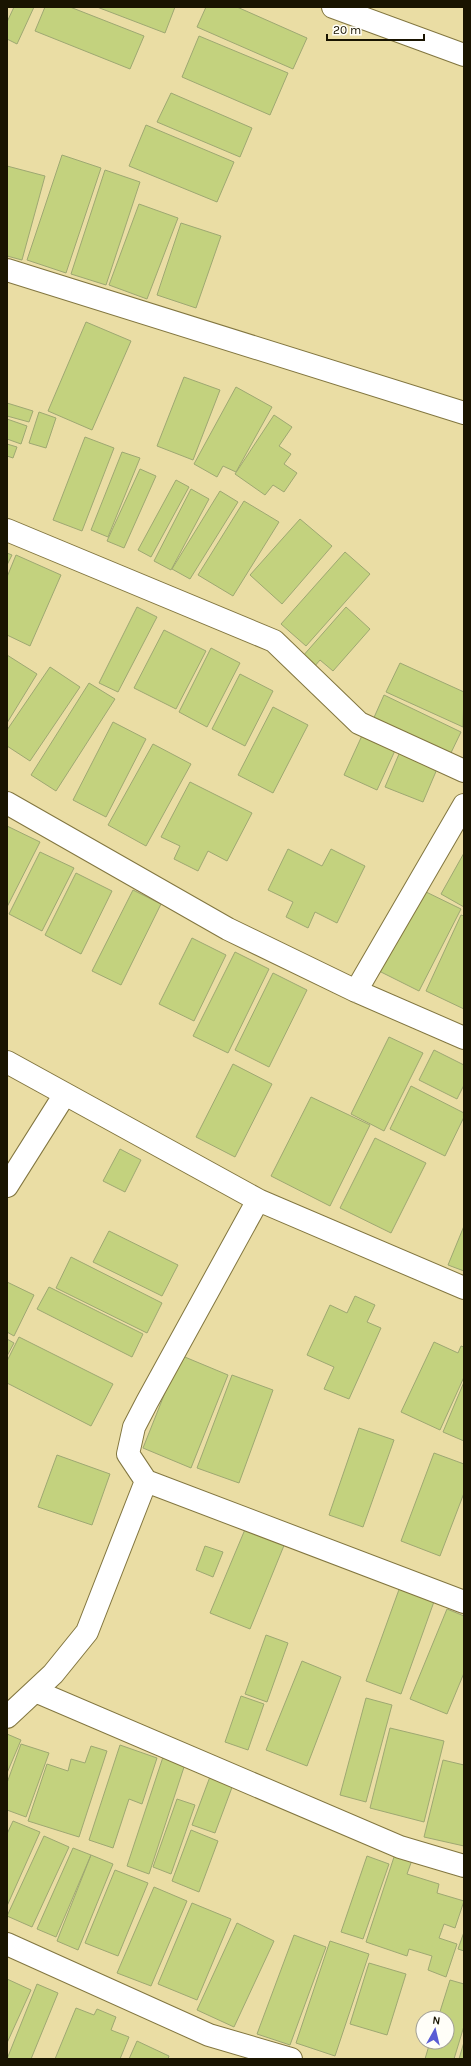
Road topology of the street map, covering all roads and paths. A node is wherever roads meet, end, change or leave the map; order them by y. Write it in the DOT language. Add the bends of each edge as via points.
graph roads {
  1 [pos="333,7"];
  2 [pos="464,55"];
  3 [pos="7,270"];
  4 [pos="464,413"];
  5 [pos="7,530"];
  6 [pos="464,771"];
  7 [pos="7,803"];
  8 [pos="464,805"];
  9 [pos="356,991"];
  10 [pos="464,1038"];
  11 [pos="7,1062"];
  12 [pos="65,1094"];
  13 [pos="7,1186"];
  14 [pos="258,1200"];
  15 [pos="464,1288"];
  16 [pos="146,1481"];
  17 [pos="464,1602"];
  18 [pos="35,1691"];
  19 [pos="7,1717"];
  20 [pos="464,1866"];
  21 [pos="7,1944"];
  22 [pos="291,2059"];
  1 -- 2 [label="street"];
  3 -- 4 [label="street"];
  5 -- 6 [label="street" via="274,641 358,723"];
  7 -- 9 [label="street" via="228,929"];
  8 -- 9 [label="street"];
  9 -- 10 [label="street"];
  11 -- 12 [label="street"];
  12 -- 13 [label="street"];
  12 -- 14 [label="street"];
  14 -- 15 [label="street"];
  14 -- 16 [label="street" via="134,1427 128,1454"];
  16 -- 17 [label="street"];
  16 -- 18 [label="street" via="87,1632 53,1674"];
  18 -- 19 [label="street"];
  18 -- 20 [label="street" via="400,1847"];
  21 -- 22 [label="street" via="209,2035"];
}
